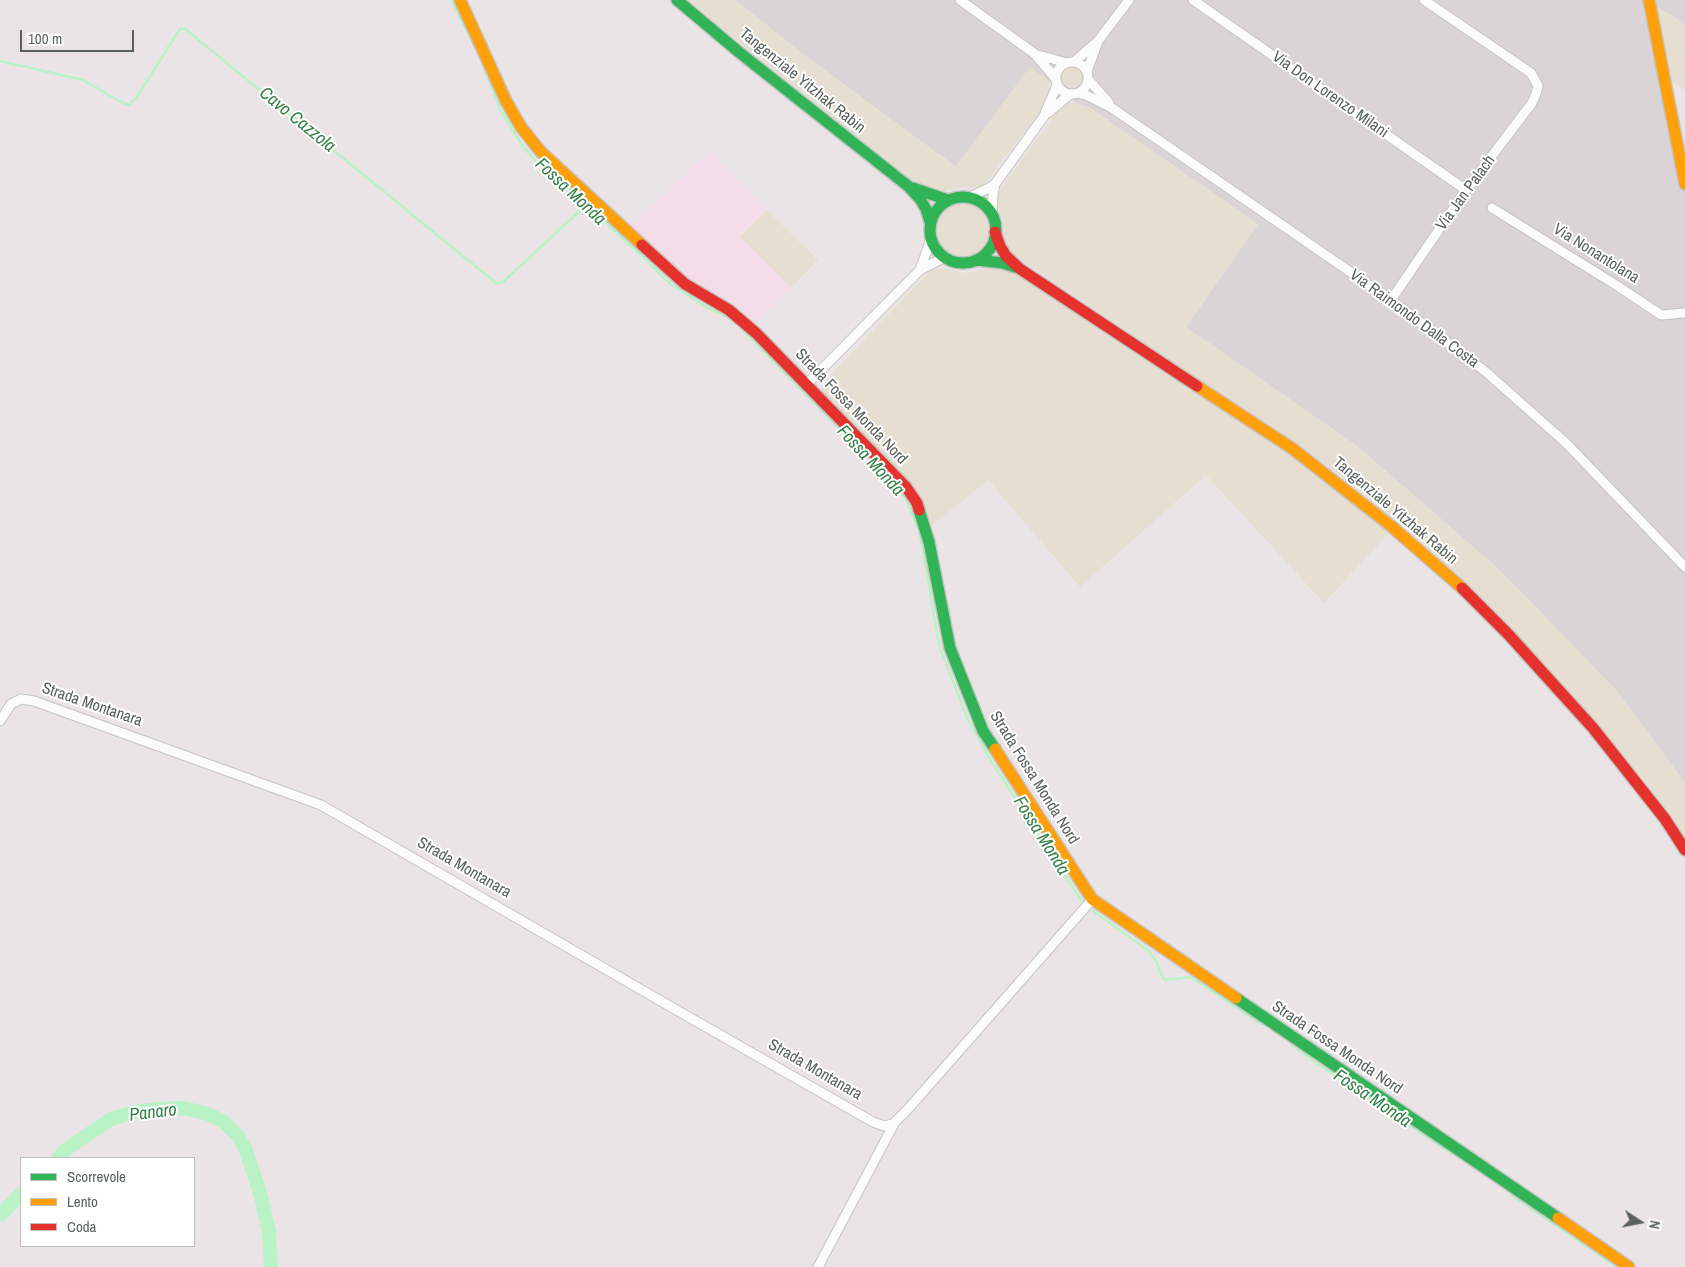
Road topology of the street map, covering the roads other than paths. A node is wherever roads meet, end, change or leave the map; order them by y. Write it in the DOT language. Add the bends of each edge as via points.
graph roads {
  1 [pos="460,0"];
  2 [pos="677,0"];
  3 [pos="960,0"];
  4 [pos="1129,0"];
  5 [pos="1193,0"];
  6 [pos="1424,0"];
  7 [pos="1649,0"];
  8 [pos="1098,42"];
  9 [pos="1036,54"];
  10 [pos="1070,62"];
  11 [pos="1087,75"];
  12 [pos="1057,82"];
  13 [pos="1074,93"];
  14 [pos="1112,108"];
  15 [pos="1044,116"];
  16 [pos="995,184"];
  17 [pos="1685,184"];
  18 [pos="908,186"];
  19 [pos="1466,190"];
  20 [pos="970,197"];
  21 [pos="948,200"];
  22 [pos="1492,208"];
  23 [pos="992,215"];
  24 [pos="930,222"];
  25 [pos="996,232"];
  26 [pos="931,239"];
  27 [pos="945,257"];
  28 [pos="976,260"];
  29 [pos="1020,269"];
  30 [pos="920,270"];
  31 [pos="1391,300"];
  32 [pos="1685,313"];
  33 [pos="806,385"];
  34 [pos="1685,567"];
  35 [pos="0,721"];
  36 [pos="1685,850"];
  37 [pos="1089,903"];
  38 [pos="895,1122"];
  39 [pos="818,1267"];
  40 [pos="1629,1267"];
  1 -- 33 [label="street, Strada Fossa Monda Nord" via="520,127 540,151 685,284 740,317"];
  2 -- 18 [label="street, Tangenziale Yitzhak Rabin"];
  3 -- 9 [label="street"];
  4 -- 8 [label="street"];
  5 -- 19 [label="street, Via Don Lorenzo Milani"];
  6 -- 19 [label="street, Via Jan Palach" via="1531,73 1537,85 1532,103"];
  7 -- 17 [label="street"];
  8 -- 10 [label="street"];
  8 -- 11 [label="street"];
  9 -- 10 [label="street"];
  9 -- 12 [label="street"];
  10 -- 11 [label="street" via="1082,65"];
  10 -- 12 [label="street" via="1058,70"];
  11 -- 13 [label="street" via="1084,89"];
  11 -- 14 [label="street"];
  12 -- 13 [label="street" via="1065,93"];
  12 -- 15 [label="street"];
  13 -- 14 [label="street" via="1086,95"];
  13 -- 15 [label="street"];
  14 -- 31 [label="street, Via Raimondo Dalla Costa"];
  15 -- 16 [label="street"];
  16 -- 20 [label="street"];
  16 -- 23 [label="street"];
  18 -- 21 [label="street, Tangenziale Yitzhak Rabin"];
  18 -- 24 [label="street, Tangenziale Yitzhak Rabin" via="920,199"];
  19 -- 31 [label="street, Via Jan Palach"];
  20 -- 21 [label="street, Tangenziale Yitzhak Rabin"];
  20 -- 23 [label="street" via="987,207"];
  21 -- 24 [label="street" via="940,205"];
  22 -- 32 [label="street, Via Nonantolana" via="1661,315"];
  23 -- 25 [label="street, Tangenziale Yitzhak Rabin"];
  24 -- 26 [label="street, Tangenziale Yitzhak Rabin"];
  25 -- 28 [label="street" via="990,248"];
  25 -- 29 [label="street, Tangenziale Yitzhak Rabin" via="1006,256"];
  26 -- 27 [label="street"];
  26 -- 30 [label="street"];
  27 -- 28 [label="street, Tangenziale Yitzhak Rabin" via="960,262"];
  27 -- 30 [label="street"];
  28 -- 29 [label="street, Tangenziale Yitzhak Rabin"];
  29 -- 36 [label="street, Tangenziale Yitzhak Rabin" via="1293,449 1398,532 1464,590 1547,676 1599,735 1665,819"];
  30 -- 33 [label="street"];
  31 -- 34 [label="street, Via Raimondo Dalla Costa" via="1486,372 1566,443"];
  33 -- 37 [label="street, Strada Fossa Monda Nord" via="906,487 917,503 929,542 950,648 983,731"];
  35 -- 38 [label="street, Strada Montanara" via="12,704 21,699 34,701 321,805 873,1122 884,1126"];
  37 -- 38 [label="street"];
  37 -- 40 [label="street, Strada Fossa Monda Nord"];
  38 -- 39 [label="street"];
}
